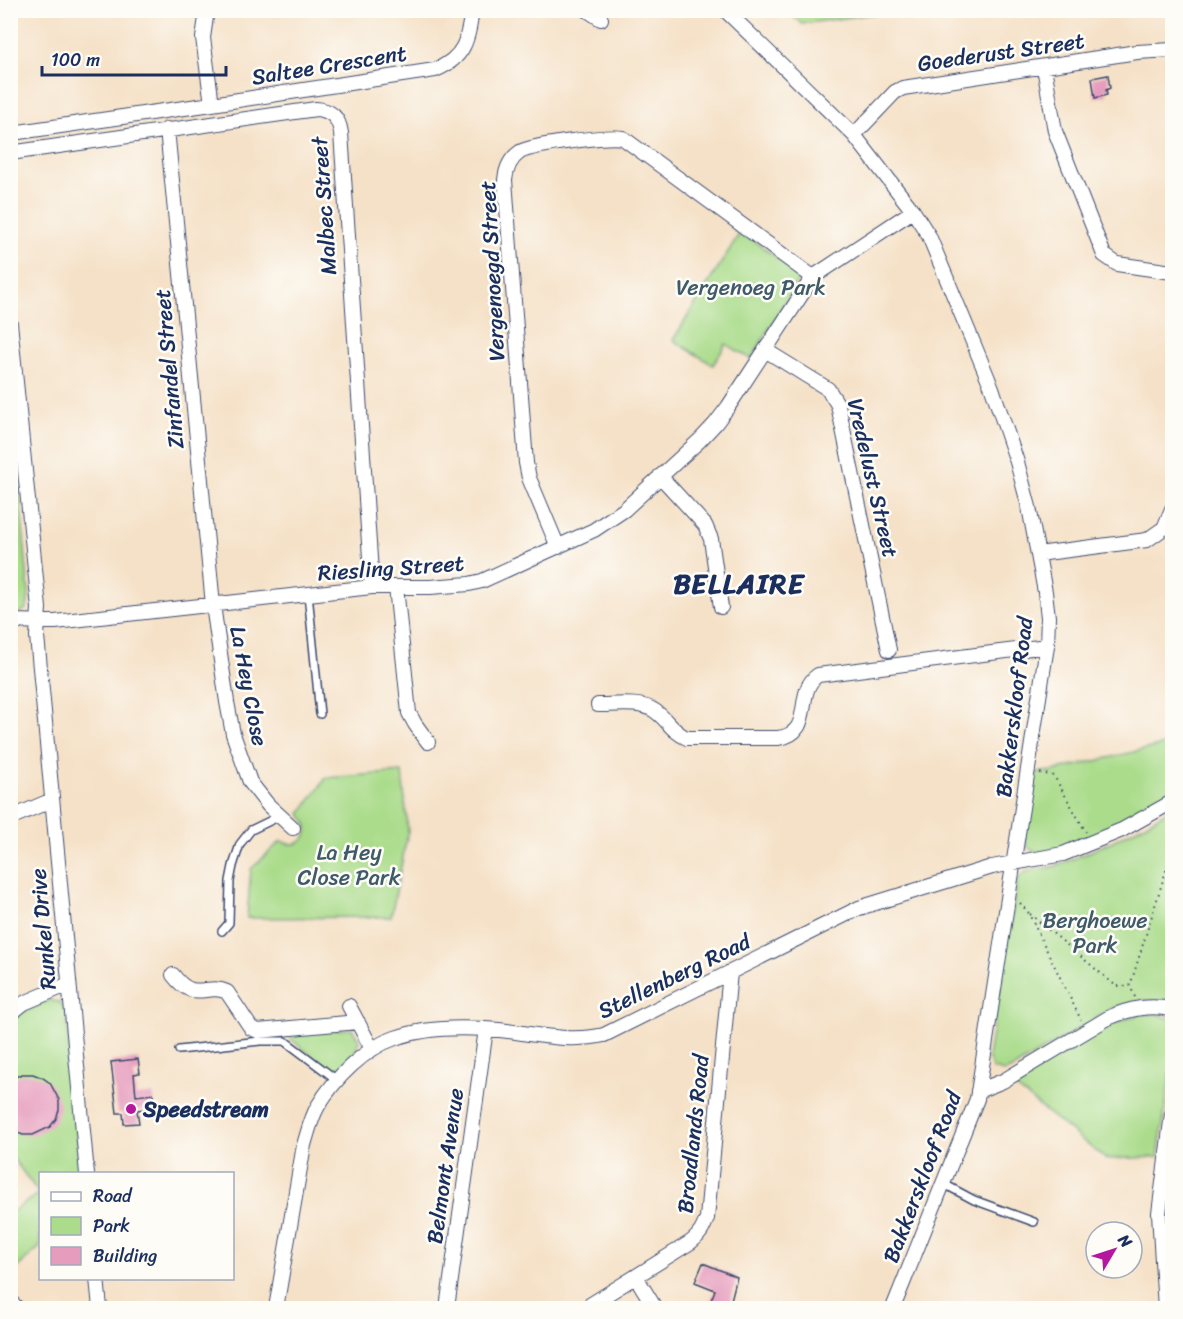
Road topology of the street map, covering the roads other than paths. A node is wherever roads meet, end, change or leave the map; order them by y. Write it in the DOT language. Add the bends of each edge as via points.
graph roads {
  1 [pos="207,10"];
  2 [pos="472,10"];
  3 [pos="587,10"];
  4 [pos="725,10"];
  5 [pos="601,19"];
  6 [pos="1173,50"];
  7 [pos="1044,67"];
  8 [pos="212,104"];
  9 [pos="167,129"];
  10 [pos="12,133"];
  11 [pos="854,135"];
  12 [pos="10,153"];
  13 [pos="913,212"];
  14 [pos="1173,272"];
  15 [pos="813,277"];
  16 [pos="10,323"];
  17 [pos="765,350"];
  18 [pos="660,476"];
  19 [pos="1173,509"];
  20 [pos="558,547"];
  21 [pos="1038,554"];
  22 [pos="372,587"];
  23 [pos="396,587"];
  24 [pos="308,594"];
  25 [pos="213,605"];
  26 [pos="722,607"];
  27 [pos="10,621"];
  28 [pos="38,621"];
  29 [pos="1047,646"];
  30 [pos="889,650"];
  31 [pos="598,705"];
  32 [pos="320,714"];
  33 [pos="428,742"];
  34 [pos="52,800"];
  35 [pos="1173,802"];
  36 [pos="280,816"];
  37 [pos="10,818"];
  38 [pos="292,828"];
  39 [pos="1015,863"];
  40 [pos="222,931"];
  41 [pos="730,972"];
  42 [pos="172,975"];
  43 [pos="69,984"];
  44 [pos="349,1006"];
  45 [pos="1173,1009"];
  46 [pos="10,1014"];
  47 [pos="358,1022"];
  48 [pos="486,1029"];
  49 [pos="372,1049"];
  50 [pos="179,1050"];
  51 [pos="338,1081"];
  52 [pos="978,1091"];
  53 [pos="1173,1114"];
  54 [pos="87,1172"];
  55 [pos="944,1184"];
  56 [pos="1034,1222"];
  57 [pos="636,1277"];
  58 [pos="97,1280"];
  59 [pos="10,1301"];
  60 [pos="18,1308"];
  61 [pos="99,1308"];
  62 [pos="276,1308"];
  63 [pos="447,1308"];
  64 [pos="585,1308"];
  65 [pos="655,1308"];
  66 [pos="894,1308"];
  67 [pos="1165,1308"];
  1 -- 8 [label="street" via="203,38"];
  2 -- 8 [label="street, Saltee Crescent" via="461,51 450,63 435,70"];
  3 -- 5 [label="street"];
  4 -- 11 [label="street, Bakkerskloof Road"];
  6 -- 7 [label="street, Goederust Street"];
  7 -- 11 [label="street, Goederust Street" via="903,88"];
  7 -- 14 [label="street" via="1055,131 1104,255 1117,264"];
  8 -- 10 [label="street, Saltee Crescent"];
  9 -- 12 [label="street, Malbec Street"];
  9 -- 22 [label="street, Malbec Street" via="316,109 329,112 338,121"];
  9 -- 25 [label="street, Zinfandel Street"];
  11 -- 13 [label="street, Bakkerskloof Road"];
  13 -- 15 [label="street, Riesling Street"];
  13 -- 21 [label="street, Bakkerskloof Road" via="929,236 992,388 1017,462"];
  15 -- 17 [label="street, Riesling Street"];
  15 -- 20 [label="street, Vergenoegd Street" via="623,138 531,148 515,157 505,180 526,463"];
  16 -- 28 [label="street, Runkel Drive"];
  17 -- 18 [label="street, Riesling Street" via="715,424"];
  17 -- 30 [label="street, Vredelust Street" via="828,389 838,405"];
  18 -- 20 [label="street, Riesling Street" via="607,522"];
  18 -- 26 [label="street" via="705,525"];
  19 -- 21 [label="street" via="1164,528 1147,540"];
  20 -- 23 [label="street, Riesling Street" via="482,581"];
  21 -- 29 [label="street, Bakkerskloof Road" via="1048,617"];
  22 -- 23 [label="street, Riesling Street"];
  22 -- 24 [label="street, Riesling Street"];
  23 -- 33 [label="street" via="409,713"];
  24 -- 25 [label="street, Riesling Street"];
  24 -- 32 [label="lane"];
  25 -- 28 [label="street, Riesling Street"];
  25 -- 36 [label="street, La Hey Close" via="239,755 257,793"];
  27 -- 28 [label="street, Riesling Street"];
  28 -- 34 [label="street, Runkel Drive"];
  29 -- 31 [label="street" via="818,675 808,685 798,728 788,737 687,738 650,708"];
  29 -- 39 [label="street, Bakkerskloof Road"];
  34 -- 37 [label="street"];
  34 -- 43 [label="street, Runkel Drive"];
  35 -- 39 [label="street, Stellenberg Road" via="1093,843 1048,859"];
  36 -- 38 [label="street, La Hey Close"];
  36 -- 40 [label="lane" via="251,830 240,844 230,881 229,923"];
  39 -- 41 [label="street, Stellenberg Road" via="859,908"];
  39 -- 52 [label="street, Bakkerskloof Road"];
  41 -- 48 [label="street, Stellenberg Road" via="604,1035 570,1039"];
  41 -- 57 [label="street, Broadlands Road" via="707,1218 691,1242"];
  42 -- 47 [label="street" via="186,989 227,992 251,1028 258,1031"];
  43 -- 46 [label="street" via="24,1003"];
  43 -- 54 [label="street, Runkel Drive"];
  44 -- 47 [label="street"];
  45 -- 52 [label="street" via="1141,1007 1108,1018 1003,1082"];
  47 -- 49 [label="street"];
  48 -- 49 [label="street, Stellenberg Road" via="424,1032 394,1038"];
  48 -- 63 [label="street, Belmont Avenue"];
  49 -- 51 [label="street, Stellenberg Road"];
  50 -- 51 [label="lane" via="285,1041"];
  51 -- 62 [label="street, Stellenberg Road" via="318,1106 309,1129"];
  52 -- 55 [label="street, Bakkerskloof Road"];
  53 -- 67 [label="street" via="1159,1213"];
  55 -- 56 [label="lane" via="974,1200"];
  55 -- 66 [label="street, Bakkerskloof Road"];
  57 -- 64 [label="street, Broadlands Road"];
  57 -- 65 [label="street"];
  58 -- 61 [label="street"];
  59 -- 60 [label="street"];
}
